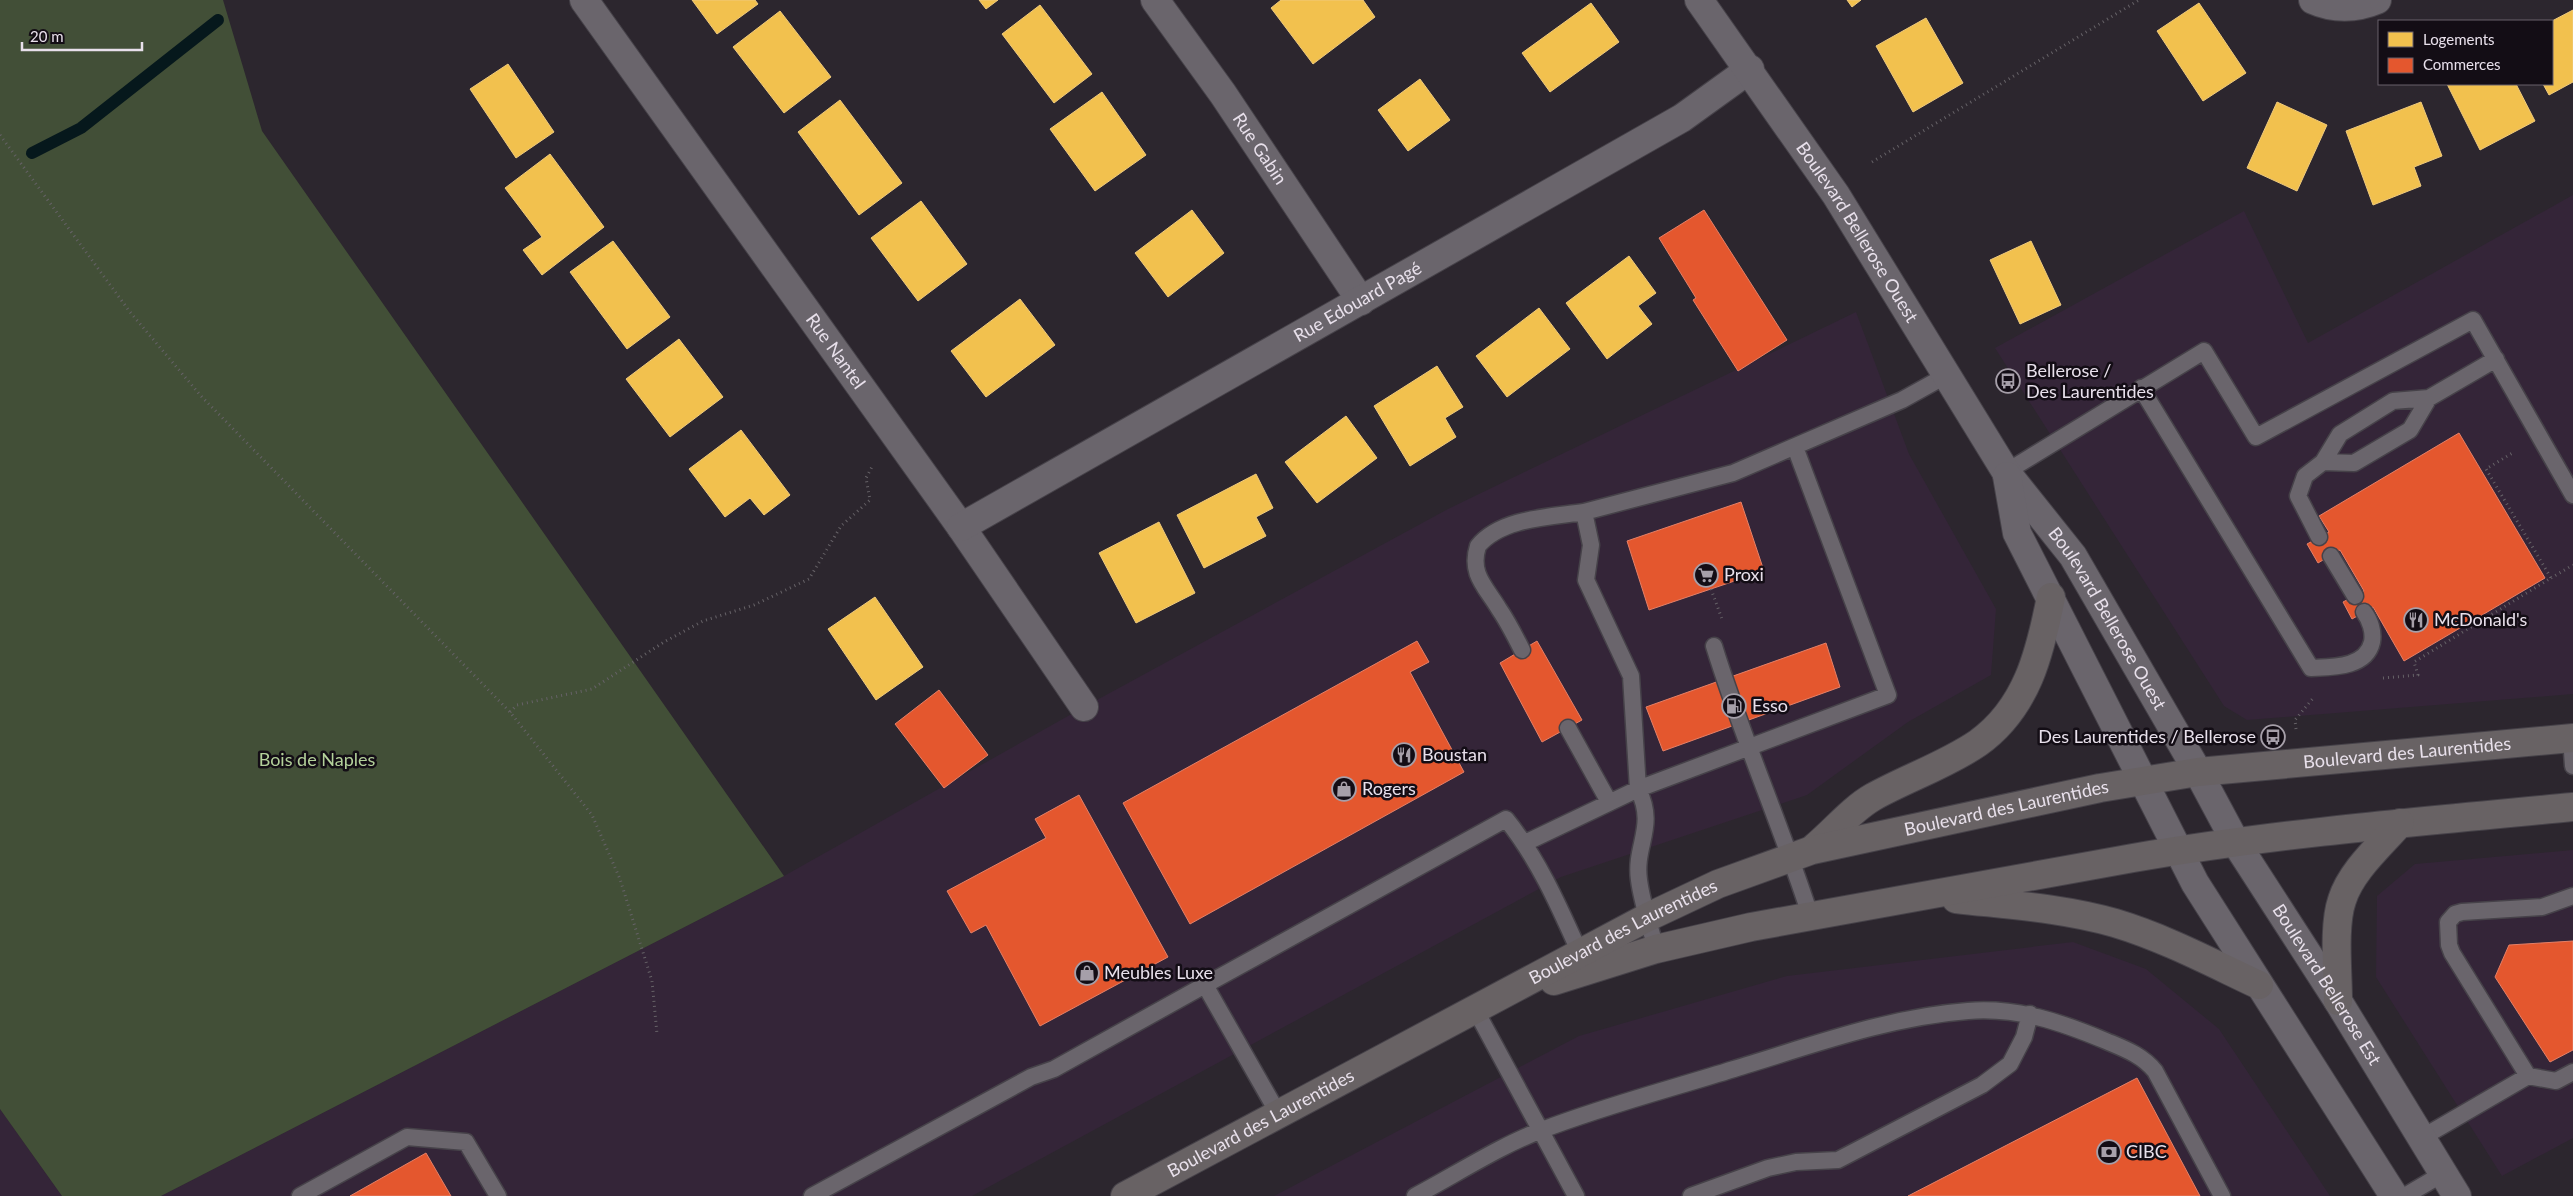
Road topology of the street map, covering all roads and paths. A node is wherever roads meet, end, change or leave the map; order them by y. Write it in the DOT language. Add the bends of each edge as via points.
graph roads {
  1 [pos="584,0"];
  2 [pos="1155,0"];
  3 [pos="1699,0"];
  4 [pos="2139,0"];
  5 [pos="2313,0"];
  6 [pos="2377,0"];
  7 [pos="1750,69"];
  8 [pos="0,135"];
  9 [pos="1872,162"];
  10 [pos="1361,301"];
  11 [pos="2496,359"];
  12 [pos="1947,375"];
  13 [pos="2141,388"];
  14 [pos="2429,398"];
  15 [pos="900,442"];
  16 [pos="1794,448"];
  17 [pos="2323,462"];
  18 [pos="2486,469"];
  19 [pos="2006,472"];
  20 [pos="2573,494"];
  21 [pos="1584,512"];
  22 [pos="961,527"];
  23 [pos="2319,537"];
  24 [pos="2331,556"];
  25 [pos="2573,565"];
  26 [pos="2551,578"];
  27 [pos="1711,589"];
  28 [pos="2355,596"];
  29 [pos="2051,597"];
  30 [pos="2364,612"];
  31 [pos="1724,624"];
  32 [pos="1714,646"];
  33 [pos="1522,650"];
  34 [pos="2414,662"];
  35 [pos="2318,692"];
  36 [pos="1084,707"];
  37 [pos="510,712"];
  38 [pos="1568,728"];
  39 [pos="2297,734"];
  40 [pos="2572,738"];
  41 [pos="1748,746"];
  42 [pos="2573,766"];
  43 [pos="2198,772"];
  44 [pos="2144,780"];
  45 [pos="1638,789"];
  46 [pos="1610,802"];
  47 [pos="2573,807"];
  48 [pos="2400,823"];
  49 [pos="1525,843"];
  50 [pos="2236,843"];
  51 [pos="2179,850"];
  52 [pos="1802,854"];
  53 [pos="1924,896"];
  54 [pos="2573,896"];
  55 [pos="1810,915"];
  56 [pos="1648,917"];
  57 [pos="1656,949"];
  58 [pos="1583,960"];
  59 [pos="1205,985"];
  60 [pos="2259,985"];
  61 [pos="2338,1001"];
  62 [pos="1475,1009"];
  63 [pos="2030,1014"];
  64 [pos="658,1034"];
  65 [pos="2573,1072"];
  66 [pos="2528,1076"];
  67 [pos="1279,1115"];
  68 [pos="1540,1130"];
  69 [pos="2423,1137"];
  70 [pos="2444,1172"];
  71 [pos="300,1196"];
  72 [pos="498,1196"];
  73 [pos="812,1196"];
  74 [pos="1125,1196"];
  75 [pos="1416,1196"];
  76 [pos="1576,1196"];
  77 [pos="1691,1196"];
  78 [pos="2222,1196"];
  79 [pos="2394,1196"];
  80 [pos="2405,1196"];
  81 [pos="2457,1196"];
  1 -- 15 [label="street, Rue Nantel"];
  2 -- 10 [label="street, Rue Gabin" via="1223,94"];
  3 -- 7 [label="street, Boulevard Bellerose Ouest"];
  4 -- 9 [label="path"];
  5 -- 6 [label="street" via="2344,7"];
  7 -- 10 [label="street, Rue Edouard Pagé" via="1690,113"];
  7 -- 12 [label="street, Boulevard Bellerose Ouest" via="1812,157"];
  8 -- 37 [label="path" via="130,312 201,396"];
  10 -- 22 [label="street, Rue Edouard Pagé"];
  11 -- 13 [label="lane" via="2473,320 2256,437 2204,351"];
  11 -- 14 [label="lane"];
  11 -- 20 [label="lane"];
  12 -- 16 [label="lane" via="1902,400"];
  12 -- 19 [label="street, Boulevard Bellerose Ouest"];
  13 -- 19 [label="lane"];
  13 -- 30 [label="lane" via="2312,668 2348,664 2366,654 2373,637"];
  14 -- 17 [label="lane" via="2393,402 2340,434"];
  14 -- 17 [label="lane" via="2410,430 2354,463"];
  15 -- 22 [label="street, Rue Nantel"];
  15 -- 37 [label="path" via="874,462 866,478 870,500 841,526 809,579 754,605 703,621 592,689 517,705"];
  16 -- 21 [label="lane" via="1733,473"];
  16 -- 41 [label="lane" via="1888,695"];
  17 -- 23 [label="lane" via="2305,476 2298,496"];
  18 -- 26 [label="path"];
  19 -- 29 [label="street, Boulevard Bellerose Ouest" via="2017,533"];
  19 -- 43 [label="street, Boulevard Bellerose Ouest" via="2073,556"];
  21 -- 33 [label="lane" via="1514,524 1494,532 1478,546 1474,564 1480,584 1499,608"];
  21 -- 45 [label="lane" via="1591,545 1586,580 1631,676"];
  22 -- 36 [label="street, Rue Nantel"];
  24 -- 28 [label="lane"];
  25 -- 26 [label="path"];
  26 -- 34 [label="path"];
  27 -- 31 [label="path"];
  29 -- 44 [label="street, Boulevard Bellerose Ouest"];
  29 -- 52 [label="main road" via="2039,654 2025,688 2012,710 1994,729 1964,751 1871,798"];
  32 -- 41 [label="lane"];
  35 -- 39 [label="path" via="2295,720"];
  37 -- 64 [label="path" via="592,815 620,879 652,981"];
  38 -- 46 [label="lane"];
  40 -- 42 [label="lane"];
  40 -- 43 [label="main road, Boulevard des Laurentides"];
  41 -- 45 [label="lane"];
  41 -- 52 [label="lane"];
  43 -- 44 [label="main road, Boulevard des Laurentides"];
  43 -- 50 [label="street, Boulevard Bellerose Est"];
  44 -- 51 [label="street"];
  44 -- 52 [label="main road, Boulevard des Laurentides" via="2004,807"];
  45 -- 46 [label="lane"];
  45 -- 56 [label="lane" via="1646,812 1639,880"];
  46 -- 49 [label="lane"];
  47 -- 48 [label="main road, Boulevard des Laurentides"];
  48 -- 50 [label="main road, Boulevard des Laurentides"];
  48 -- 61 [label="main road" via="2354,877 2342,900"];
  49 -- 58 [label="lane"];
  49 -- 59 [label="lane" via="1506,819"];
  50 -- 51 [label="main road, Boulevard des Laurentides"];
  50 -- 61 [label="street, Boulevard Bellerose Est"];
  51 -- 53 [label="main road, Boulevard des Laurentides"];
  51 -- 60 [label="street" via="2195,883"];
  52 -- 55 [label="lane"];
  52 -- 56 [label="main road, Boulevard des Laurentides" via="1718,884"];
  53 -- 55 [label="main road, Boulevard des Laurentides"];
  53 -- 60 [label="main road" via="2048,908 2107,921 2155,937"];
  54 -- 66 [label="lane" via="2542,907 2462,912 2448,922 2452,953"];
  55 -- 57 [label="main road, Boulevard des Laurentides"];
  56 -- 57 [label="lane"];
  56 -- 58 [label="main road, Boulevard des Laurentides"];
  57 -- 58 [label="main road, Boulevard des Laurentides"];
  58 -- 62 [label="main road, Boulevard des Laurentides"];
  59 -- 67 [label="lane"];
  59 -- 73 [label="lane" via="1054,1069 1031,1078"];
  60 -- 79 [label="street"];
  61 -- 69 [label="street, Boulevard Bellerose Est"];
  62 -- 67 [label="main road, Boulevard des Laurentides"];
  62 -- 68 [label="lane"];
  63 -- 68 [label="lane" via="1970,1010 1852,1033"];
  63 -- 77 [label="lane" via="2024,1037 2010,1064 1982,1085 1838,1160 1796,1162 1768,1168"];
  63 -- 78 [label="lane" via="2060,1022 2147,1060"];
  65 -- 66 [label="lane" via="2556,1081"];
  66 -- 69 [label="lane"];
  67 -- 74 [label="main road, Boulevard des Laurentides"];
  68 -- 75 [label="lane"];
  68 -- 76 [label="lane"];
  69 -- 70 [label="street, Boulevard Bellerose Est"];
  70 -- 80 [label="lane"];
  70 -- 81 [label="street, Boulevard Bellerose Est"];
  71 -- 72 [label="lane" via="407,1136 466,1142"];
}
